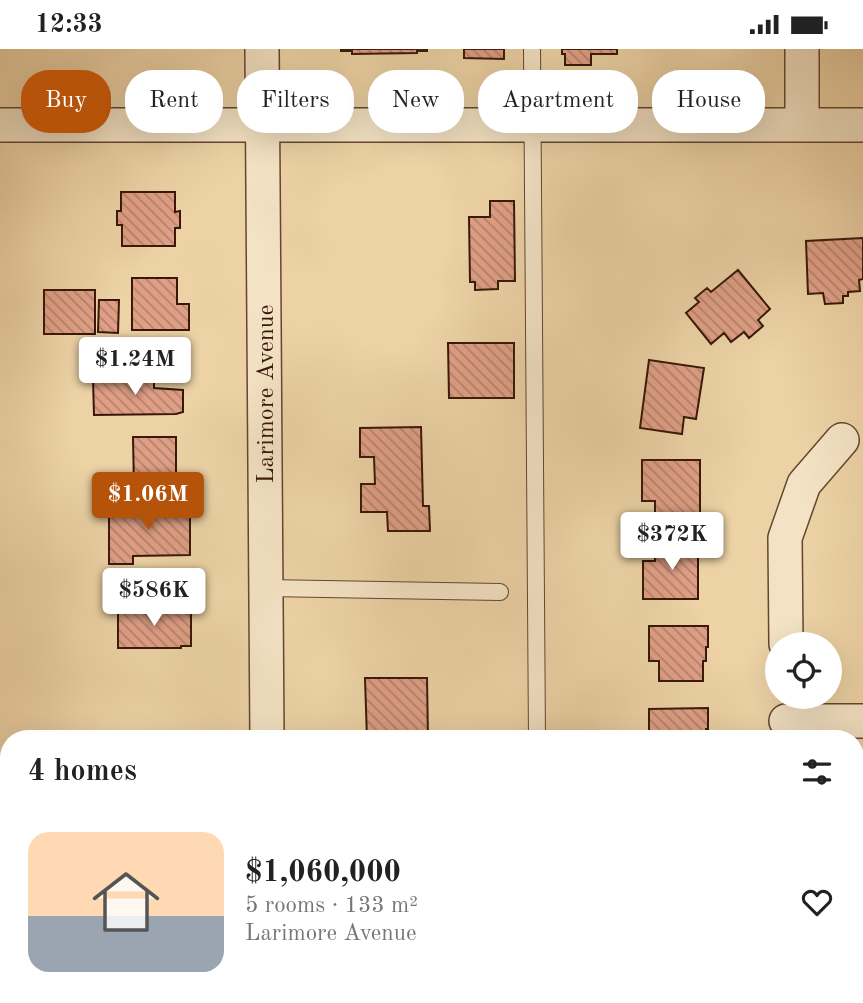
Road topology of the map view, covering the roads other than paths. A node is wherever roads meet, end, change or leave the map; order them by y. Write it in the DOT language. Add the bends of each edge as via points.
graph roads {
  1 [pos="262,49"];
  2 [pos="533,49"];
  3 [pos="802,49"];
  4 [pos="262,70"];
  5 [pos="533,70"];
  6 [pos="0,125"];
  7 [pos="237,125"];
  8 [pos="354,125"];
  9 [pos="478,125"];
  10 [pos="638,125"];
  11 [pos="802,125"];
  12 [pos="863,125"];
  13 [pos="263,133"];
  14 [pos="533,133"];
  15 [pos="842,440"];
  16 [pos="266,588"];
  17 [pos="500,592"];
  18 [pos="786,632"];
  19 [pos="786,719"];
  20 [pos="863,721"];
  21 [pos="267,730"];
  22 [pos="537,730"];
  1 -- 4 [label="street, Larimore Avenue"];
  2 -- 5 [label="lane"];
  3 -- 11 [label="street"];
  6 -- 7 [label="street"];
  8 -- 9 [label="street"];
  10 -- 11 [label="street"];
  11 -- 12 [label="street"];
  13 -- 16 [label="street, Larimore Avenue"];
  14 -- 22 [label="lane"];
  15 -- 18 [label="street" via="804,484 785,538"];
  16 -- 17 [label="lane"];
  16 -- 21 [label="street, Larimore Avenue"];
  19 -- 20 [label="street"];
}
